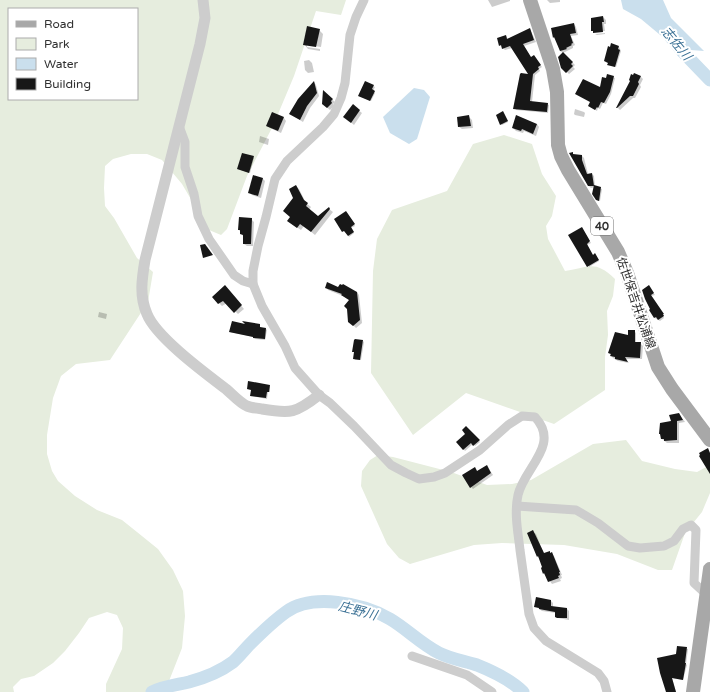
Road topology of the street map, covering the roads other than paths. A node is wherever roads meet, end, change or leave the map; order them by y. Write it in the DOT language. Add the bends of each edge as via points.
graph roads {
  1 [pos="204,0"];
  2 [pos="364,0"];
  3 [pos="530,0"];
  4 [pos="179,126"];
  5 [pos="252,284"];
  6 [pos="318,395"];
  7 [pos="710,440"];
  8 [pos="517,506"];
  9 [pos="710,569"];
  10 [pos="706,594"];
  11 [pos="412,656"];
  12 [pos="492,692"];
  13 [pos="607,692"];
  14 [pos="693,692"];
  1 -- 4 [label="street" via="205,18 200,44"];
  2 -- 5 [label="street" via="350,35 345,83 334,114 324,127 287,161 275,179 258,246"];
  3 -- 7 [label="main road, 佐世保吉井松浦線 / 40" via="553,69 557,92 560,156 618,252 658,367"];
  4 -- 5 [label="street" via="185,142 185,167 198,216 209,240 234,275"];
  4 -- 6 [label="street" via="142,278 143,302 147,315 174,346 247,406 290,412 303,408"];
  5 -- 6 [label="street" via="295,368"];
  6 -- 8 [label="street" via="350,421 391,464 419,479 445,473 480,450 522,416 535,417 541,424 544,437 542,449 521,487"];
  8 -- 10 [label="street" via="576,510 628,546 640,548 669,544 683,529 691,526 696,530 694,583"];
  8 -- 13 [label="street" via="524,580 529,614 534,628 546,640 598,673"];
  9 -- 10 [label="main road"];
  10 -- 14 [label="main road"];
  11 -- 12 [label="street" via="467,675"];
}
